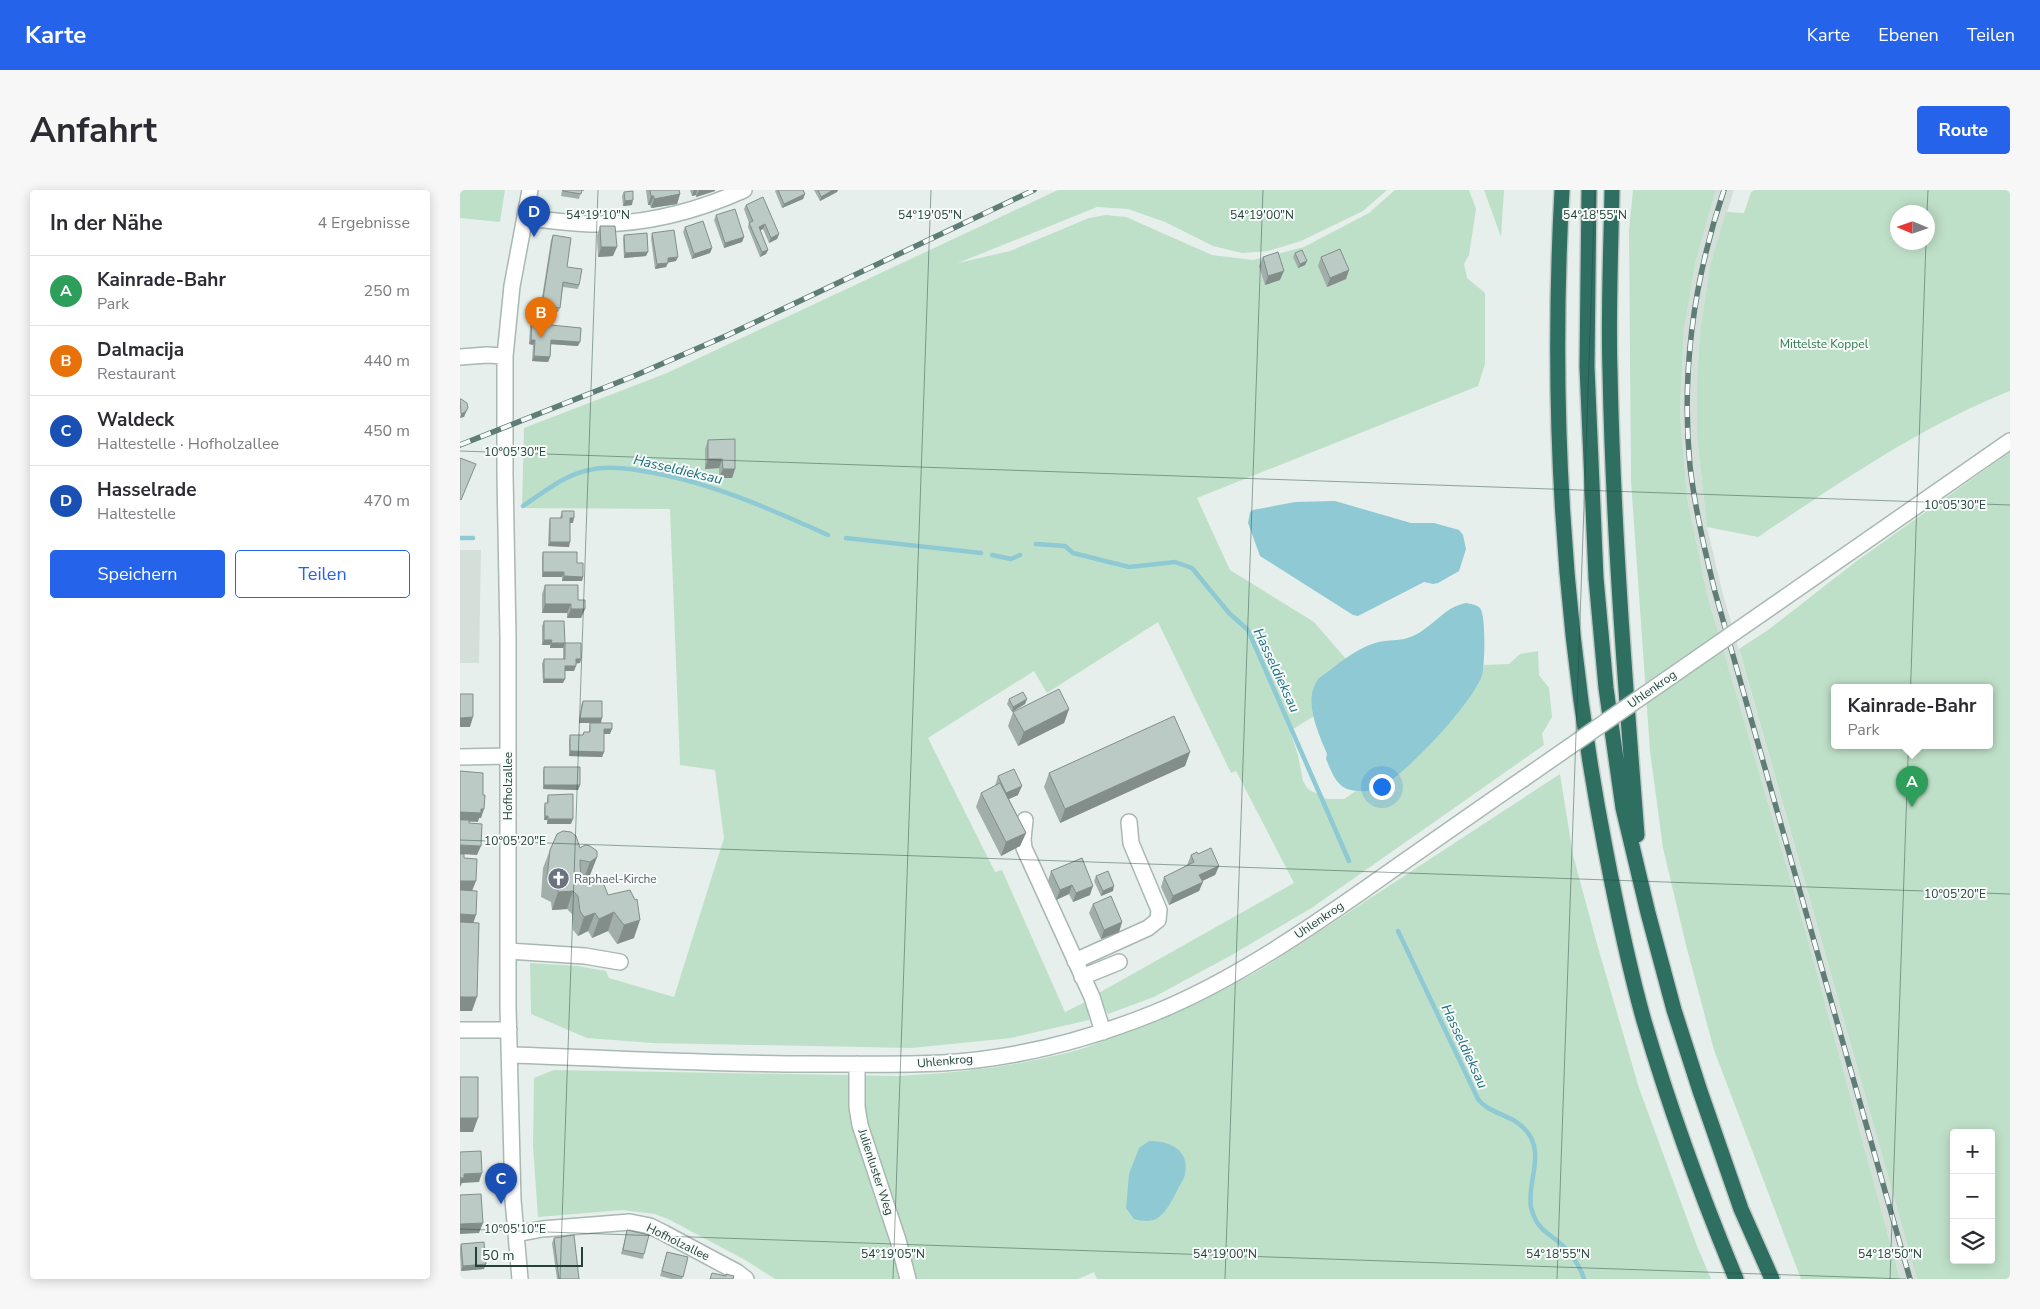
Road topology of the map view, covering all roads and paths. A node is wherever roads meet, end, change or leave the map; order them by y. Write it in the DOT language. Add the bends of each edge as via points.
graph roads {
  1 [pos="530,190"];
  2 [pos="744,190"];
  3 [pos="1555,190"];
  4 [pos="1562,190"];
  5 [pos="1589,190"];
  6 [pos="1612,190"];
  7 [pos="525,218"];
  8 [pos="1560,229"];
  9 [pos="505,356"];
  10 [pos="460,357"];
  11 [pos="2010,441"];
  12 [pos="460,756"];
  13 [pos="508,756"];
  14 [pos="1026,820"];
  15 [pos="1128,822"];
  16 [pos="1641,880"];
  17 [pos="508,951"];
  18 [pos="1075,961"];
  19 [pos="620,962"];
  20 [pos="1119,962"];
  21 [pos="1082,977"];
  22 [pos="460,1030"];
  23 [pos="509,1030"];
  24 [pos="1102,1032"];
  25 [pos="510,1054"];
  26 [pos="857,1064"];
  27 [pos="516,1234"];
  28 [pos="520,1279"];
  29 [pos="746,1279"];
  30 [pos="908,1279"];
  31 [pos="1736,1279"];
  32 [pos="1772,1279"];
  1 -- 7 [label="street, Hofholzallee"];
  2 -- 7 [label="street" via="695,208 648,220 591,224"];
  3 -- 8 [label="highway"];
  4 -- 8 [label="highway"];
  5 -- 16 [label="highway" via="1587,367 1596,578 1606,688 1623,808"];
  6 -- 16 [label="highway" via="1610,370 1617,560"];
  7 -- 9 [label="street, Hofholzallee" via="512,286"];
  8 -- 31 [label="highway" via="1560,468 1574,635 1592,781 1620,925 1644,1019 1710,1217"];
  9 -- 10 [label="street"];
  9 -- 13 [label="street, Hofholzallee"];
  11 -- 24 [label="street, Uhlenkrog, bridge" via="1326,916 1259,959 1184,1000"];
  12 -- 13 [label="street"];
  13 -- 17 [label="street, Hofholzallee"];
  14 -- 18 [label="street" via="1024,848"];
  15 -- 18 [label="street" via="1131,843 1157,902 1158,920 1148,928"];
  16 -- 32 [label="highway" via="1674,1010 1700,1091 1741,1209"];
  17 -- 19 [label="street" via="585,956"];
  17 -- 23 [label="street, Hofholzallee"];
  18 -- 21 [label="street"];
  20 -- 21 [label="street"];
  21 -- 24 [label="street" via="1092,997"];
  22 -- 23 [label="street"];
  23 -- 25 [label="street, Hofholzallee"];
  24 -- 26 [label="street, Uhlenkrog" via="1014,1054 944,1063"];
  25 -- 26 [label="street, Uhlenkrog" via="760,1064"];
  25 -- 27 [label="street, Hofholzallee"];
  26 -- 30 [label="street, Julienluster Weg" via="860,1125"];
  27 -- 28 [label="street, Hofholzallee"];
  27 -- 29 [label="street, Hofholzallee" via="618,1222 641,1224 671,1236"];
}
